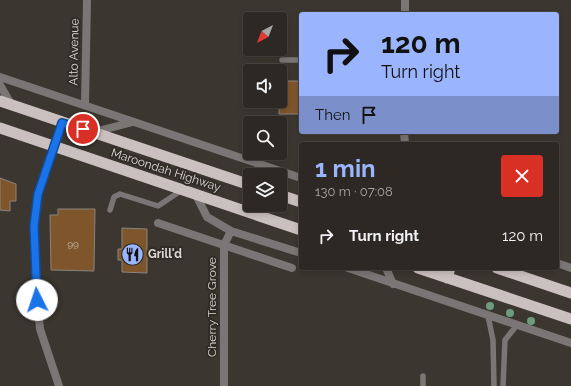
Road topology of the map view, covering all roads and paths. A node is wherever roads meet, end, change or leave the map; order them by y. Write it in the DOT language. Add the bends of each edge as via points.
graph roads {
  1 [pos="87,0"];
  2 [pos="405,0"];
  3 [pos="405,12"];
  4 [pos="282,60"];
  5 [pos="299,60"];
  6 [pos="0,77"];
  7 [pos="0,85"];
  8 [pos="0,101"];
  9 [pos="85,105"];
  10 [pos="12,106"];
  11 [pos="134,122"];
  12 [pos="62,123"];
  13 [pos="0,128"];
  14 [pos="93,132"];
  15 [pos="55,146"];
  16 [pos="299,177"];
  17 [pos="243,183"];
  18 [pos="182,190"];
  19 [pos="195,193"];
  20 [pos="287,197"];
  21 [pos="299,201"];
  22 [pos="110,210"];
  23 [pos="158,223"];
  24 [pos="299,229"];
  25 [pos="231,230"];
  26 [pos="224,245"];
  27 [pos="299,252"];
  28 [pos="559,264"];
  29 [pos="292,268"];
  30 [pos="571,268"];
  31 [pos="354,270"];
  32 [pos="387,270"];
  33 [pos="430,270"];
  34 [pos="503,270"];
  35 [pos="449,273"];
  36 [pos="393,284"];
  37 [pos="571,293"];
  38 [pos="488,316"];
  39 [pos="571,319"];
  40 [pos="517,325"];
  41 [pos="571,343"];
  42 [pos="423,376"];
  43 [pos="59,386"];
  44 [pos="224,386"];
  45 [pos="423,386"];
  46 [pos="494,386"];
  47 [pos="503,386"];
  1 -- 9 [label="street, Alto Avenue"];
  2 -- 3 [label="street"];
  4 -- 5 [label="lane"];
  6 -- 9 [label="street"];
  7 -- 10 [label="street"];
  8 -- 10 [label="highway, Maroondah Highway"];
  9 -- 11 [label="street"];
  10 -- 12 [label="highway, Maroondah Highway"];
  11 -- 14 [label="street"];
  11 -- 16 [label="street"];
  12 -- 14 [label="highway, Maroondah Highway"];
  12 -- 15 [label="street"];
  13 -- 15 [label="highway, Maroondah Highway"];
  14 -- 17 [label="highway, Maroondah Highway"];
  15 -- 18 [label="highway, Maroondah Highway"];
  15 -- 43 [label="street" via="38,194 34,226 40,329"];
  18 -- 19 [label="highway, Maroondah Highway"];
  18 -- 22 [label="lane" via="158,206 120,194 114,197"];
  19 -- 24 [label="highway, Maroondah Highway"];
  19 -- 25 [label="street" via="207,217"];
  20 -- 21 [label="highway"];
  23 -- 26 [label="street"];
  25 -- 26 [label="street, Cherry Tree Grove"];
  25 -- 27 [label="street"];
  26 -- 29 [label="street"];
  26 -- 44 [label="street, Cherry Tree Grove"];
  28 -- 30 [label="street"];
  31 -- 36 [label="street"];
  32 -- 36 [label="street"];
  33 -- 35 [label="highway"];
  34 -- 37 [label="highway"];
  35 -- 39 [label="highway"];
  36 -- 38 [label="street"];
  38 -- 40 [label="street"];
  38 -- 46 [label="lane" via="493,340"];
  40 -- 41 [label="street"];
  40 -- 47 [label="lane" via="505,340"];
  42 -- 45 [label="lane"];
}
